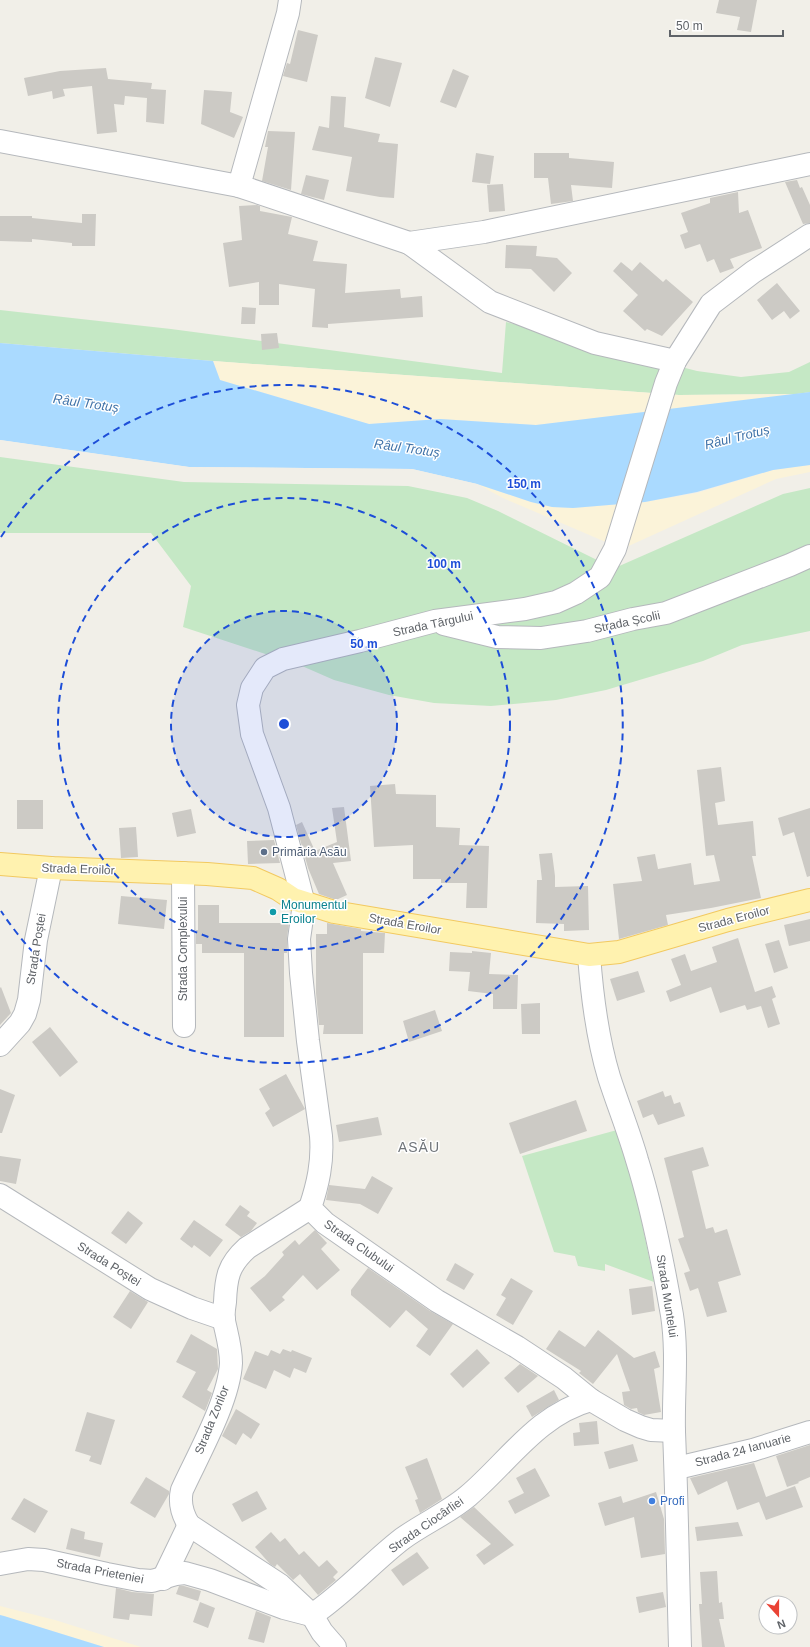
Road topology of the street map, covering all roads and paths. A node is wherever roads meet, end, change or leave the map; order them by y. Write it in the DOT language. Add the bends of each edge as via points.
graph roads {
  1 [pos="290,0"];
  2 [pos="0,142"];
  3 [pos="810,164"];
  4 [pos="239,186"];
  5 [pos="810,235"];
  6 [pos="410,243"];
  7 [pos="676,361"];
  8 [pos="810,556"];
  9 [pos="435,621"];
  10 [pos="0,864"];
  11 [pos="51,868"];
  12 [pos="183,873"];
  13 [pos="810,900"];
  14 [pos="304,904"];
  15 [pos="589,955"];
  16 [pos="184,1026"];
  17 [pos="0,1045"];
  18 [pos="0,1195"];
  19 [pos="310,1208"];
  20 [pos="224,1319"];
  21 [pos="591,1400"];
  22 [pos="674,1431"];
  23 [pos="810,1432"];
  24 [pos="677,1468"];
  25 [pos="189,1525"];
  26 [pos="0,1564"];
  27 [pos="163,1579"];
  28 [pos="312,1615"];
  29 [pos="335,1647"];
  30 [pos="680,1647"];
  1 -- 4 [label="street"];
  2 -- 4 [label="street"];
  3 -- 6 [label="street" via="484,232"];
  4 -- 6 [label="street"];
  5 -- 7 [label="street, Strada Târgului" via="753,272 711,304"];
  6 -- 7 [label="street" via="490,302 595,343"];
  7 -- 9 [label="street, Strada Târgului" via="666,383 615,549 600,577 576,593 556,602 525,609"];
  8 -- 9 [label="street, Strada Școlii" via="666,613 587,631 541,638 496,637"];
  9 -- 14 [label="street, Strada Târgului" via="283,659 265,668 252,688 248,705 252,734 279,808"];
  10 -- 11 [label="main road, Strada Eroilor"];
  11 -- 12 [label="main road, Strada Eroilor"];
  11 -- 17 [label="street, Strada Poștei" via="36,940 25,1014"];
  12 -- 14 [label="main road, Strada Eroilor" via="253,878"];
  12 -- 16 [label="street, Strada Complexului"];
  13 -- 15 [label="main road, Strada Eroilor" via="728,920 619,952"];
  14 -- 15 [label="main road, Strada Eroilor" via="334,912"];
  14 -- 19 [label="street" via="299,939 301,974 322,1152 318,1182"];
  15 -- 22 [label="street, Strada Muntelui" via="592,996 600,1039 609,1076 638,1160 666,1281 674,1344"];
  18 -- 20 [label="street, Strada Poștei" via="150,1289 211,1316"];
  19 -- 20 [label="street, Strada Zorilor" via="238,1256 228,1274 225,1286"];
  19 -- 21 [label="street, Strada Clubului" via="325,1224 438,1301 545,1365"];
  20 -- 25 [label="street, Strada Zorilor" via="230,1351 229,1378 180,1497 184,1518"];
  21 -- 22 [label="street, Strada Clubului" via="641,1427"];
  21 -- 28 [label="street, Strada Ciocârliei" via="575,1404 543,1424 469,1495 452,1509 403,1539 332,1601"];
  22 -- 24 [label="street, Strada Muntelui"];
  23 -- 24 [label="street, Strada 24 Ianuarie" via="753,1450"];
  24 -- 30 [label="street, Strada Muntelui"];
  25 -- 27 [label="street"];
  25 -- 28 [label="street" via="266,1575"];
  26 -- 27 [label="street, Strada Prieteniei" via="28,1559 44,1560 138,1580"];
  27 -- 28 [label="street, Strada Prieteniei" via="176,1574 192,1575 284,1608"];
  28 -- 29 [label="street"];
}
